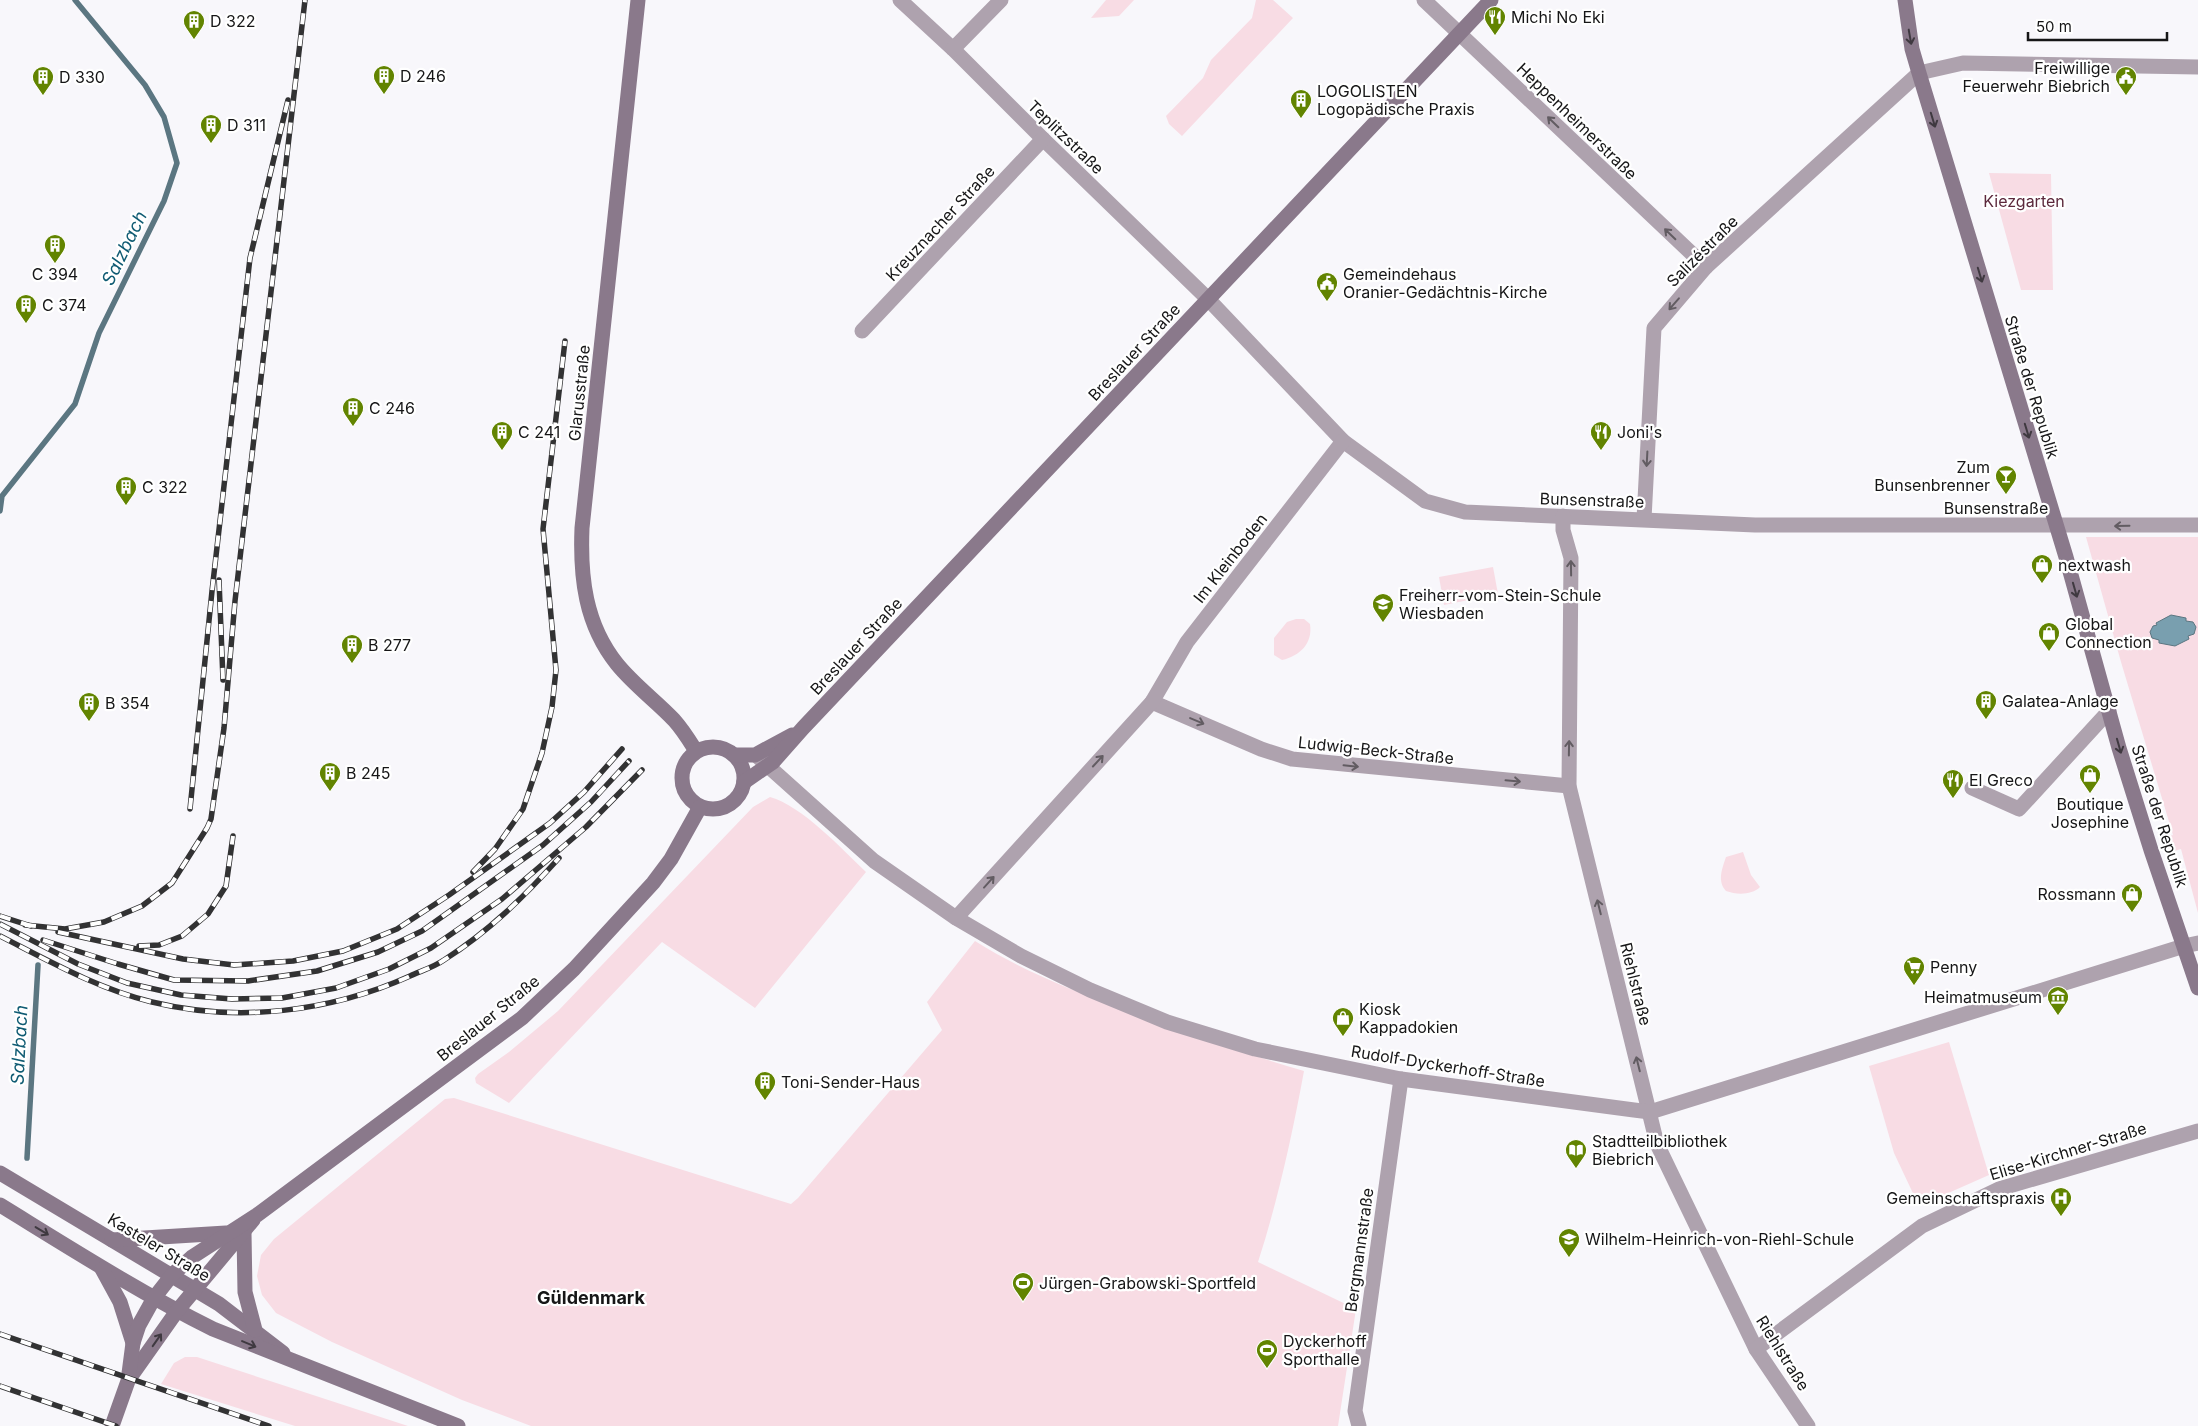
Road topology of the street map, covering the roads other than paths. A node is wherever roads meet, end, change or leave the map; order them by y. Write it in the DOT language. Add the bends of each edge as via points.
graph roads {
  1 [pos="638,0"];
  2 [pos="900,0"];
  3 [pos="1001,0"];
  4 [pos="1424,0"];
  5 [pos="1491,0"];
  6 [pos="1905,0"];
  7 [pos="1460,33"];
  8 [pos="953,49"];
  9 [pos="2198,67"];
  10 [pos="1919,73"];
  11 [pos="1043,139"];
  12 [pos="1706,268"];
  13 [pos="1208,299"];
  14 [pos="862,331"];
  15 [pos="1343,441"];
  16 [pos="1563,516"];
  17 [pos="1644,519"];
  18 [pos="2198,525"];
  19 [pos="2056,526"];
  20 [pos="1152,702"];
  21 [pos="2109,711"];
  22 [pos="803,728"];
  23 [pos="696,751"];
  24 [pos="735,755"];
  25 [pos="755,755"];
  26 [pos="768,766"];
  27 [pos="744,782"];
  28 [pos="1569,786"];
  29 [pos="1972,788"];
  30 [pos="700,807"];
  31 [pos="956,918"];
  32 [pos="2191,944"];
  33 [pos="2198,988"];
  34 [pos="1401,1079"];
  35 [pos="1650,1112"];
  36 [pos="2198,1131"];
  37 [pos="0,1173"];
  38 [pos="0,1205"];
  39 [pos="257,1215"];
  40 [pos="227,1233"];
  41 [pos="244,1233"];
  42 [pos="112,1240"];
  43 [pos="102,1268"];
  44 [pos="172,1275"];
  45 [pos="195,1289"];
  46 [pos="154,1298"];
  47 [pos="177,1311"];
  48 [pos="256,1330"];
  49 [pos="133,1343"];
  50 [pos="1756,1349"];
  51 [pos="292,1361"];
  52 [pos="131,1372"];
  53 [pos="112,1426"];
  54 [pos="458,1426"];
  55 [pos="1358,1426"];
  56 [pos="1808,1426"];
  1 -- 23 [label="street, Glarusstraße" via="582,528 583,582 588,609 617,664 674,721"];
  2 -- 8 [label="street, Teplitzstraße"];
  3 -- 8 [label="street"];
  4 -- 7 [label="street, Heppenheimerstraße"];
  5 -- 7 [label="street, Breslauer Straße"];
  6 -- 10 [label="street, Straße der Republik, one-way"];
  12 -- 7 [label="street, Heppenheimerstraße, one-way"];
  7 -- 13 [label="street, Breslauer Straße"];
  8 -- 11 [label="street, Teplitzstraße"];
  9 -- 10 [label="street" via="1963,63"];
  10 -- 12 [label="street, Salizéstraße"];
  10 -- 19 [label="street, Straße der Republik, one-way"];
  11 -- 13 [label="street, Teplitzstraße"];
  11 -- 14 [label="street, Kreuznacher Straße"];
  12 -- 17 [label="street, Salizéstraße, one-way" via="1654,328"];
  13 -- 15 [label="street, Bunsenstraße"];
  13 -- 22 [label="street, Breslauer Straße"];
  15 -- 16 [label="street, Bunsenstraße" via="1425,501 1465,512"];
  15 -- 20 [label="street, Im Kleinboden" via="1187,642"];
  16 -- 17 [label="street, Bunsenstraße"];
  28 -- 16 [label="street, Riehlstraße, one-way" via="1571,558 1563,530"];
  17 -- 19 [label="street, Bunsenstraße" via="1755,525"];
  18 -- 19 [label="street, Bunsenstraße, one-way"];
  19 -- 21 [label="street, Straße der Republik, one-way"];
  20 -- 28 [label="street, Ludwig-Beck-Straße, one-way" via="1292,759"];
  31 -- 20 [label="street, one-way"];
  21 -- 29 [label="street" via="2018,809"];
  21 -- 32 [label="street, Straße der Republik, one-way" via="2151,850"];
  22 -- 25 [label="street, Breslauer Straße"];
  22 -- 26 [label="street, Breslauer Straße"];
  23 -- 24 [label="street" via="716,747"];
  23 -- 30 [label="street" via="686,762 682,784 688,798"];
  24 -- 25 [label="street, Breslauer Straße"];
  24 -- 27 [label="street" via="741,763"];
  25 -- 26 [label="street, Rudolf-Dyckerhoff-Straße"];
  26 -- 27 [label="street, Breslauer Straße"];
  26 -- 31 [label="street, Rudolf-Dyckerhoff-Straße" via="874,861"];
  27 -- 30 [label="street" via="732,803 717,809"];
  35 -- 28 [label="street, Riehlstraße, one-way"];
  30 -- 39 [label="street, Breslauer Straße" via="671,860 653,883 574,969 522,1018"];
  31 -- 34 [label="street, Rudolf-Dyckerhoff-Straße" via="1021,956 1090,990 1167,1022 1255,1048"];
  32 -- 33 [label="street, Straße der Republik"];
  32 -- 35 [label="street, Rudolf-Dyckerhoff-Straße"];
  34 -- 35 [label="street, Rudolf-Dyckerhoff-Straße"];
  34 -- 55 [label="street, Bergmannstraße" via="1355,1411"];
  35 -- 50 [label="street, Riehlstraße" via="1657,1144"];
  36 -- 50 [label="street, Elise-Kirchner-Straße" via="1998,1188 1922,1226"];
  37 -- 42 [label="street, Kasteler Straße"];
  38 -- 43 [label="street, Kasteler Straße, one-way"];
  39 -- 40 [label="street, Breslauer Straße"];
  39 -- 41 [label="street, Breslauer Straße"];
  40 -- 42 [label="street"];
  40 -- 44 [label="street, Breslauer Straße"];
  41 -- 45 [label="street, Breslauer Straße"];
  41 -- 48 [label="street" via="245,1292"];
  42 -- 44 [label="street, Kasteler Straße"];
  43 -- 46 [label="street, Kasteler Straße"];
  43 -- 49 [label="street" via="120,1302"];
  44 -- 45 [label="street, Kasteler Straße"];
  44 -- 46 [label="street, Breslauer Straße"];
  45 -- 47 [label="street, Breslauer Straße"];
  45 -- 48 [label="street, Kasteler Straße"];
  46 -- 47 [label="street, Kasteler Straße"];
  46 -- 49 [label="street, Breslauer Straße"];
  47 -- 51 [label="street, Kasteler Straße, one-way"];
  52 -- 47 [label="street, Breslauer Straße, one-way"];
  48 -- 51 [label="street, Kasteler Straße"];
  49 -- 52 [label="street"];
  50 -- 56 [label="street, Riehlstraße"];
  51 -- 54 [label="street, Kasteler Straße"];
  52 -- 53 [label="street"];
}
